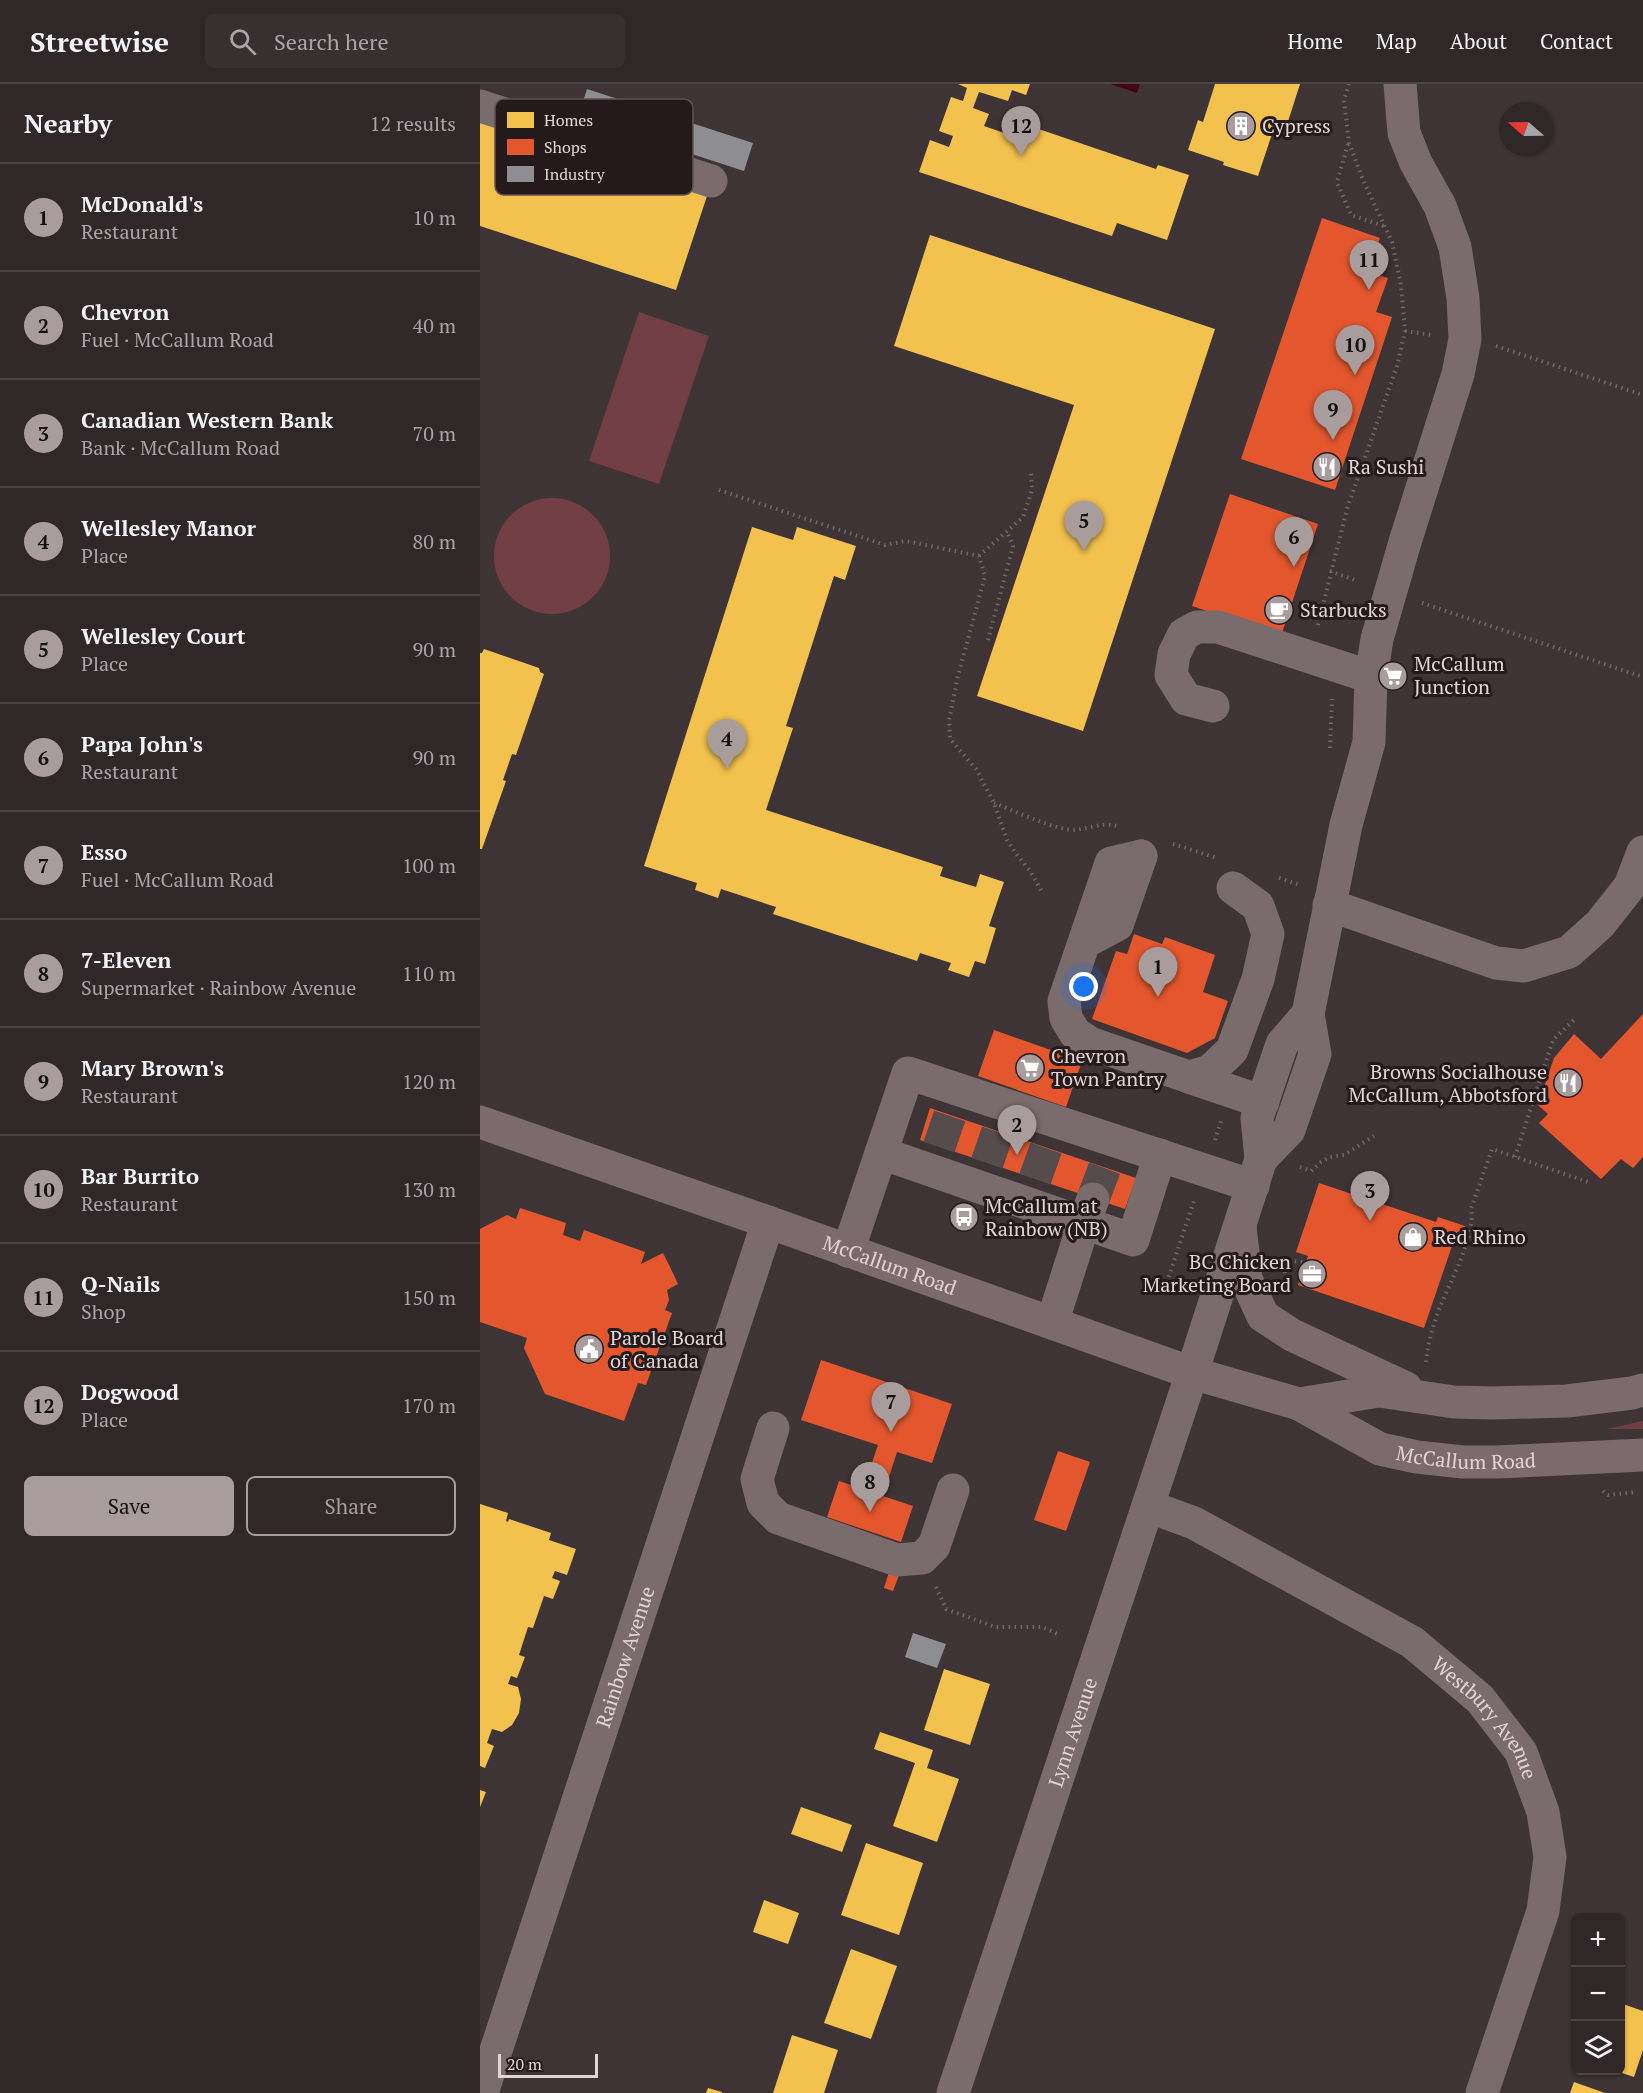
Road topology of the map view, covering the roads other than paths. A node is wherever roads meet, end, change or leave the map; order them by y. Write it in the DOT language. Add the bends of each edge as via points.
graph roads {
  1 [pos="1400,84"];
  2 [pos="480,106"];
  3 [pos="495,111"];
  4 [pos="693,175"];
  5 [pos="711,181"];
  6 [pos="1371,677"];
  7 [pos="1213,706"];
  8 [pos="1155,850"];
  9 [pos="1643,852"];
  10 [pos="1233,888"];
  11 [pos="1329,905"];
  12 [pos="1308,1014"];
  13 [pos="1189,1077"];
  14 [pos="1263,1102"];
  15 [pos="480,1122"];
  16 [pos="881,1153"];
  17 [pos="1160,1155"];
  18 [pos="1257,1173"];
  19 [pos="1089,1211"];
  20 [pos="768,1222"];
  21 [pos="1240,1227"];
  22 [pos="848,1251"];
  23 [pos="1052,1323"];
  24 [pos="1192,1373"];
  25 [pos="1643,1390"];
  26 [pos="1422,1395"];
  27 [pos="1299,1404"];
  28 [pos="773,1428"];
  29 [pos="1643,1455"];
  30 [pos="953,1490"];
  31 [pos="1148,1506"];
  32 [pos="482,2093"];
  33 [pos="952,2093"];
  34 [pos="1482,2093"];
  1 -- 6 [label="street" via="1404,133 1440,206 1455,247 1464,339 1458,374 1377,639"];
  2 -- 3 [label="street"];
  4 -- 5 [label="street"];
  6 -- 7 [label="street" via="1218,627 1197,627 1184,634 1174,654 1171,675 1186,699"];
  6 -- 11 [label="street" via="1369,742"];
  8 -- 13 [label="street" via="1111,863 1064,1002 1066,1018 1075,1033 1090,1043"];
  9 -- 11 [label="street" via="1630,886 1600,924 1569,952 1524,966 1496,963"];
  10 -- 13 [label="street" via="1258,906 1268,934 1258,979 1232,1050 1210,1071"];
  11 -- 12 [label="street"];
  12 -- 14 [label="street" via="1282,1044"];
  12 -- 18 [label="street" via="1315,1054 1289,1130"];
  13 -- 14 [label="street"];
  14 -- 18 [label="street" via="1257,1118"];
  15 -- 20 [label="main road, McCallum Road"];
  16 -- 17 [label="street" via="909,1073 954,1102 1110,1154"];
  16 -- 19 [label="street" via="935,1159"];
  16 -- 22 [label="street"];
  17 -- 18 [label="street"];
  17 -- 19 [label="street" via="1132,1240"];
  18 -- 21 [label="street, Lynn Avenue"];
  19 -- 23 [label="street"];
  20 -- 22 [label="main road, McCallum Road"];
  20 -- 32 [label="street, Rainbow Avenue"];
  21 -- 24 [label="street, Lynn Avenue"];
  21 -- 26 [label="main road" via="1246,1279 1263,1316 1292,1335"];
  22 -- 23 [label="main road, McCallum Road"];
  23 -- 24 [label="main road, McCallum Road"];
  24 -- 27 [label="main road, McCallum Road"];
  24 -- 31 [label="street, Lynn Avenue"];
  25 -- 26 [label="main road, McCallum Road" via="1556,1401 1455,1401"];
  26 -- 27 [label="main road, McCallum Road" via="1379,1391"];
  27 -- 29 [label="main road, McCallum Road" via="1380,1449 1417,1457 1497,1462"];
  28 -- 30 [label="street" via="757,1479 763,1503 778,1518 897,1560 922,1558 934,1546"];
  31 -- 33 [label="street, Lynn Avenue"];
  31 -- 34 [label="street, Westbury Avenue" via="1194,1523 1412,1642 1480,1699 1521,1752 1543,1812 1550,1857 1543,1911"];
}
